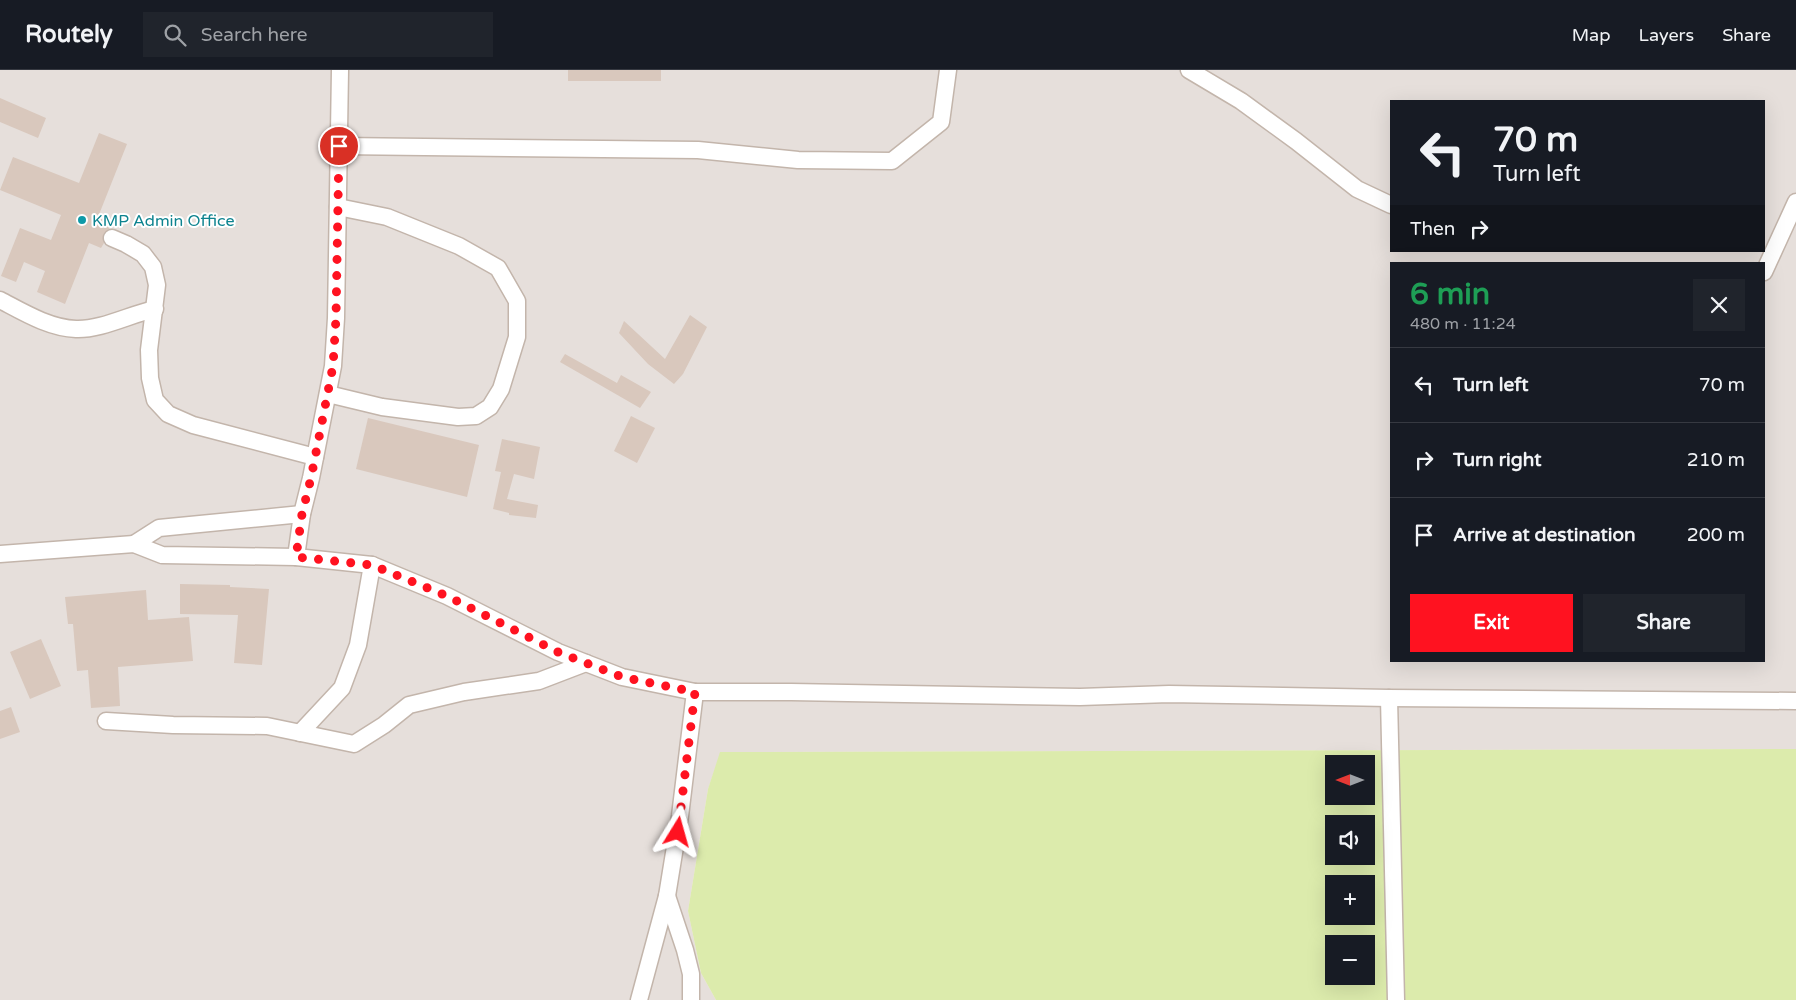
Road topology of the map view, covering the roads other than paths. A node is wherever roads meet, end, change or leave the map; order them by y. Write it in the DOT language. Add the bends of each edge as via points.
graph roads {
  1 [pos="340,70"];
  2 [pos="948,70"];
  3 [pos="1189,70"];
  4 [pos="339,146"];
  5 [pos="1796,202"];
  6 [pos="1390,204"];
  7 [pos="338,207"];
  8 [pos="112,238"];
  9 [pos="1765,270"];
  10 [pos="0,300"];
  11 [pos="155,309"];
  12 [pos="328,394"];
  13 [pos="315,457"];
  14 [pos="302,514"];
  15 [pos="134,544"];
  16 [pos="0,554"];
  17 [pos="296,557"];
  18 [pos="372,565"];
  19 [pos="586,663"];
  20 [pos="695,692"];
  21 [pos="1389,698"];
  22 [pos="1796,701"];
  23 [pos="106,721"];
  24 [pos="300,733"];
  25 [pos="667,896"];
  26 [pos="639,1000"];
  27 [pos="690,1000"];
  28 [pos="1396,1000"];
  1 -- 4 [label="lane"];
  2 -- 4 [label="lane" via="941,122 892,161 798,160 698,150"];
  3 -- 6 [label="lane" via="1241,101 1357,188"];
  4 -- 7 [label="lane"];
  5 -- 9 [label="lane"];
  7 -- 12 [label="lane" via="333,366"];
  7 -- 12 [label="lane" via="387,218 459,246 498,268 517,301 517,337 501,389 490,407 476,416 458,418 382,407"];
  8 -- 11 [label="lane" via="143,254 153,267 157,285"];
  10 -- 11 [label="lane" via="46,323 76,329 100,326"];
  11 -- 13 [label="lane" via="149,350 150,378 155,400 168,414 193,425"];
  12 -- 13 [label="lane"];
  13 -- 14 [label="lane"];
  14 -- 15 [label="lane" via="159,528"];
  14 -- 17 [label="lane"];
  15 -- 16 [label="lane"];
  15 -- 17 [label="lane" via="162,555"];
  17 -- 18 [label="lane"];
  18 -- 19 [label="lane" via="447,596"];
  18 -- 24 [label="lane" via="358,646 342,688"];
  19 -- 20 [label="lane" via="622,677"];
  19 -- 24 [label="lane" via="539,681 464,692 408,705 384,726 354,744"];
  20 -- 21 [label="lane"];
  20 -- 25 [label="lane"];
  21 -- 22 [label="lane"];
  21 -- 28 [label="lane"];
  23 -- 24 [label="lane" via="173,726 266,726"];
  25 -- 26 [label="lane"];
  25 -- 27 [label="lane" via="686,950 691,974"];
}
